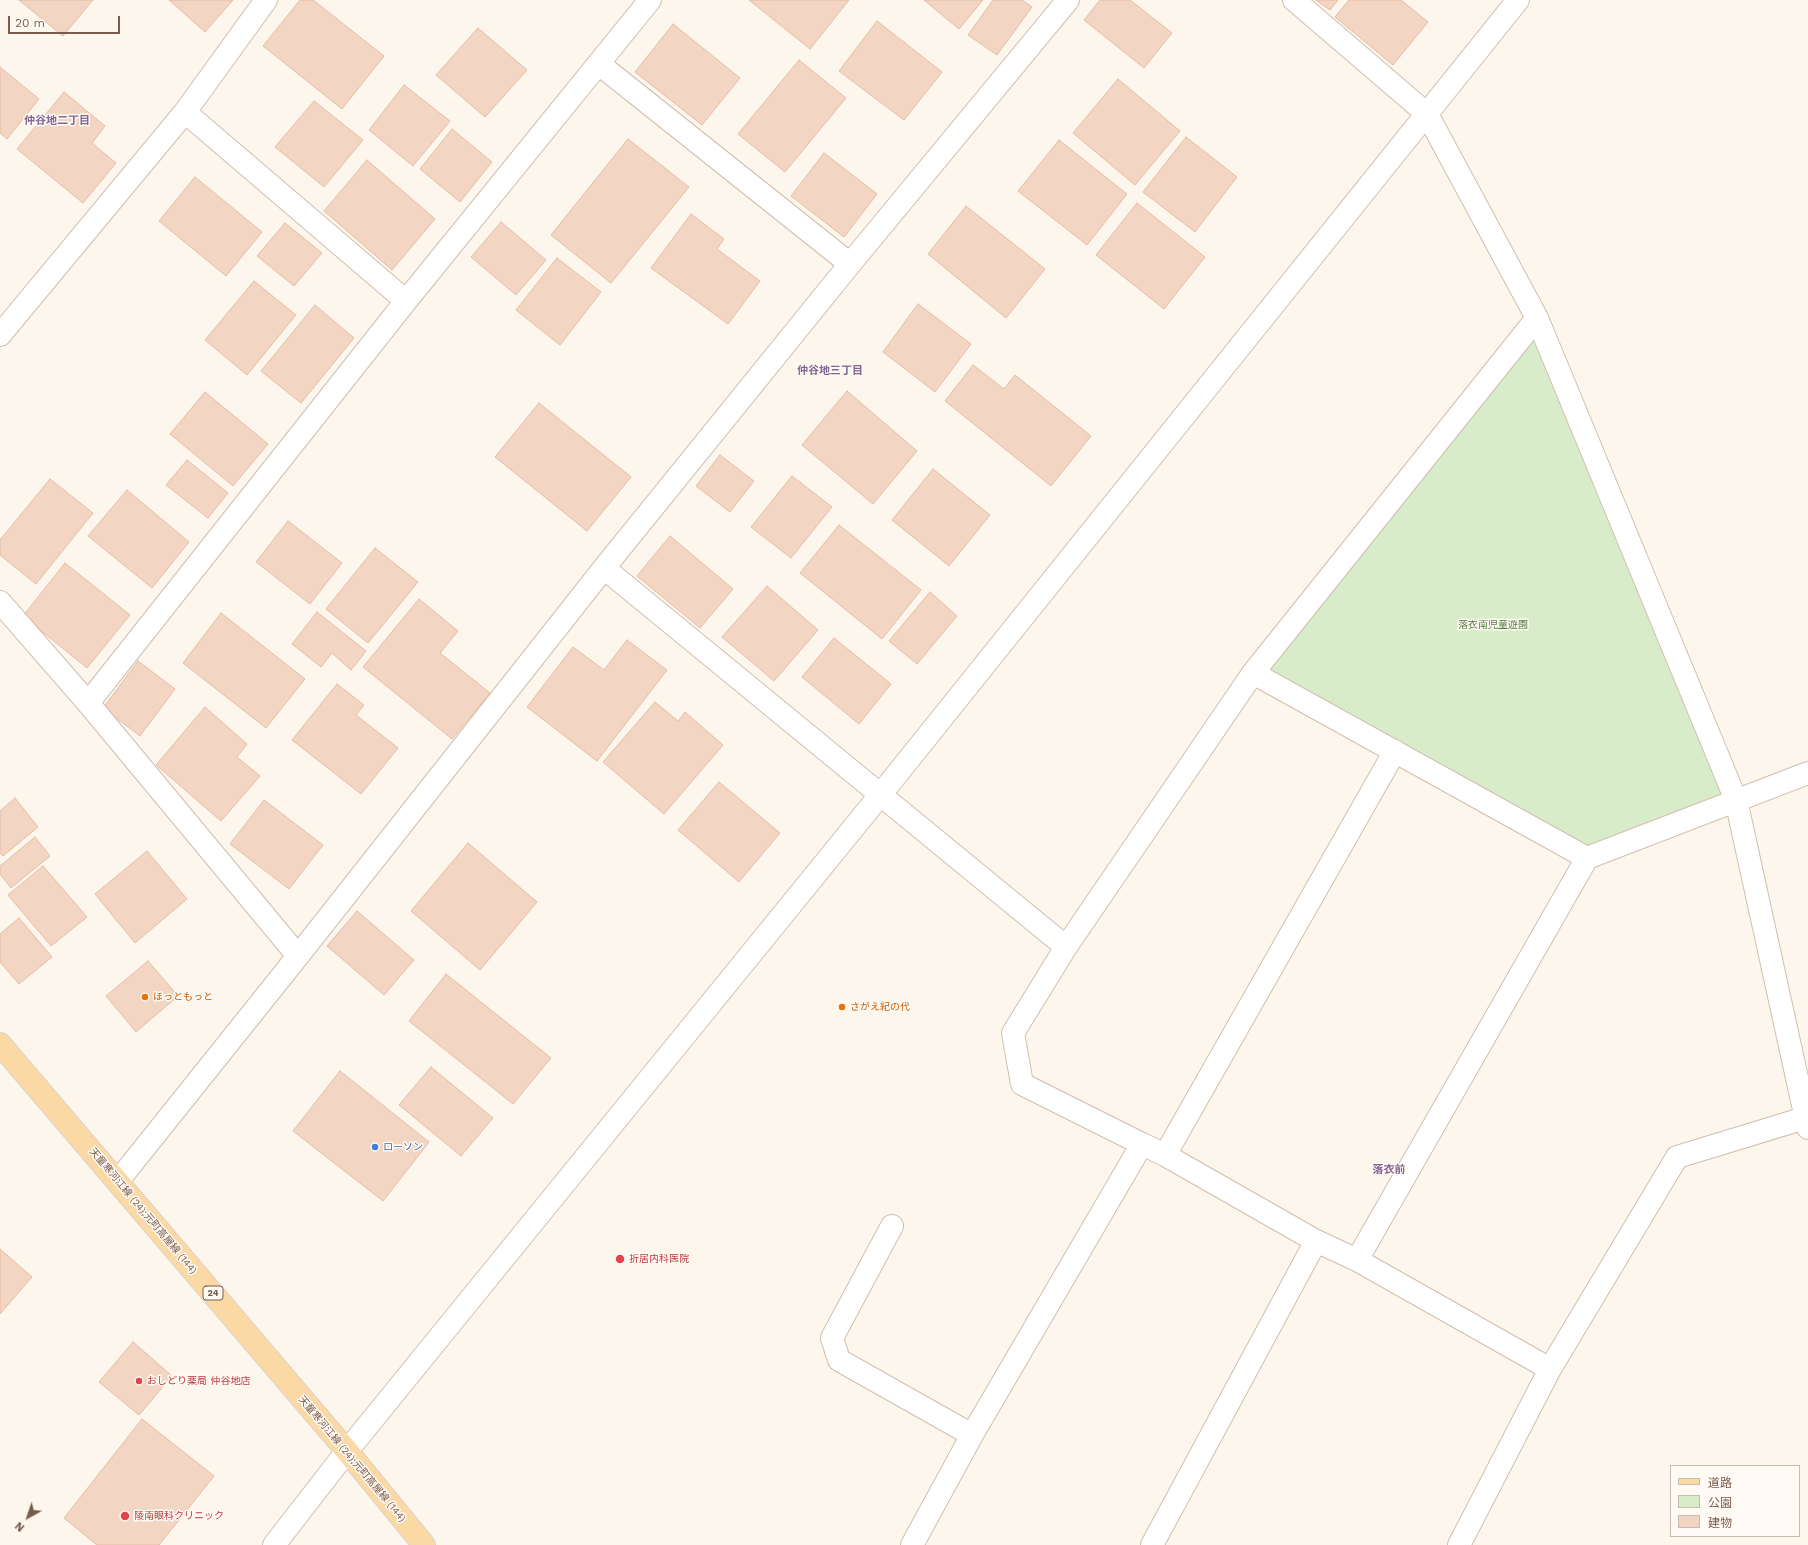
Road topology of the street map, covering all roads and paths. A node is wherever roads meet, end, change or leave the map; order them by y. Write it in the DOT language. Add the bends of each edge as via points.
graph roads {
  1 [pos="266,0"];
  2 [pos="650,0"];
  3 [pos="1068,0"];
  4 [pos="1294,0"];
  5 [pos="1518,0"];
  6 [pos="599,64"];
  7 [pos="185,112"];
  8 [pos="1427,114"];
  9 [pos="850,264"];
  10 [pos="406,301"];
  11 [pos="1537,318"];
  12 [pos="0,334"];
  13 [pos="604,568"];
  14 [pos="0,602"];
  15 [pos="1253,673"];
  16 [pos="88,703"];
  17 [pos="1395,751"];
  18 [pos="1808,773"];
  19 [pos="881,794"];
  20 [pos="1736,800"];
  21 [pos="1587,858"];
  22 [pos="1066,947"];
  23 [pos="298,956"];
  24 [pos="0,1044"];
  25 [pos="1807,1123"];
  26 [pos="1142,1144"];
  27 [pos="1165,1155"];
  28 [pos="118,1181"];
  29 [pos="892,1226"];
  30 [pos="1316,1241"];
  31 [pos="1357,1260"];
  32 [pos="1550,1369"];
  33 [pos="972,1435"];
  34 [pos="347,1451"];
  35 [pos="274,1545"];
  36 [pos="424,1545"];
  37 [pos="912,1545"];
  38 [pos="1152,1545"];
  39 [pos="1459,1545"];
  1 -- 7 [label="street"];
  2 -- 6 [label="street"];
  3 -- 9 [label="street"];
  4 -- 8 [label="street"];
  5 -- 8 [label="street"];
  6 -- 9 [label="street"];
  6 -- 10 [label="street"];
  7 -- 10 [label="street"];
  7 -- 12 [label="street"];
  8 -- 11 [label="street"];
  8 -- 19 [label="street"];
  9 -- 13 [label="street"];
  10 -- 16 [label="street"];
  11 -- 15 [label="street"];
  11 -- 20 [label="street"];
  13 -- 19 [label="street"];
  13 -- 23 [label="street"];
  14 -- 16 [label="street"];
  15 -- 17 [label="street"];
  15 -- 22 [label="street"];
  16 -- 23 [label="street"];
  17 -- 21 [label="street"];
  17 -- 27 [label="street"];
  18 -- 20 [label="street"];
  19 -- 22 [label="street"];
  19 -- 34 [label="street"];
  20 -- 21 [label="street"];
  20 -- 25 [label="street"];
  21 -- 31 [label="street"];
  22 -- 26 [label="street" via="1013,1033 1022,1084"];
  23 -- 28 [label="street"];
  24 -- 28 [label="main road, 天童寒河江線 (24);元町高屋線 (144) / 24"];
  25 -- 32 [label="street" via="1677,1157"];
  26 -- 27 [label="street"];
  26 -- 33 [label="street"];
  27 -- 30 [label="street"];
  28 -- 34 [label="main road, 天童寒河江線 (24);元町高屋線 (144) / 24"];
  29 -- 33 [label="street" via="832,1338 839,1360"];
  30 -- 31 [label="street"];
  30 -- 38 [label="street"];
  31 -- 32 [label="street"];
  32 -- 39 [label="street"];
  33 -- 37 [label="street"];
  34 -- 35 [label="street"];
  34 -- 36 [label="main road, 天童寒河江線 (24);元町高屋線 (144) / 24"];
}
